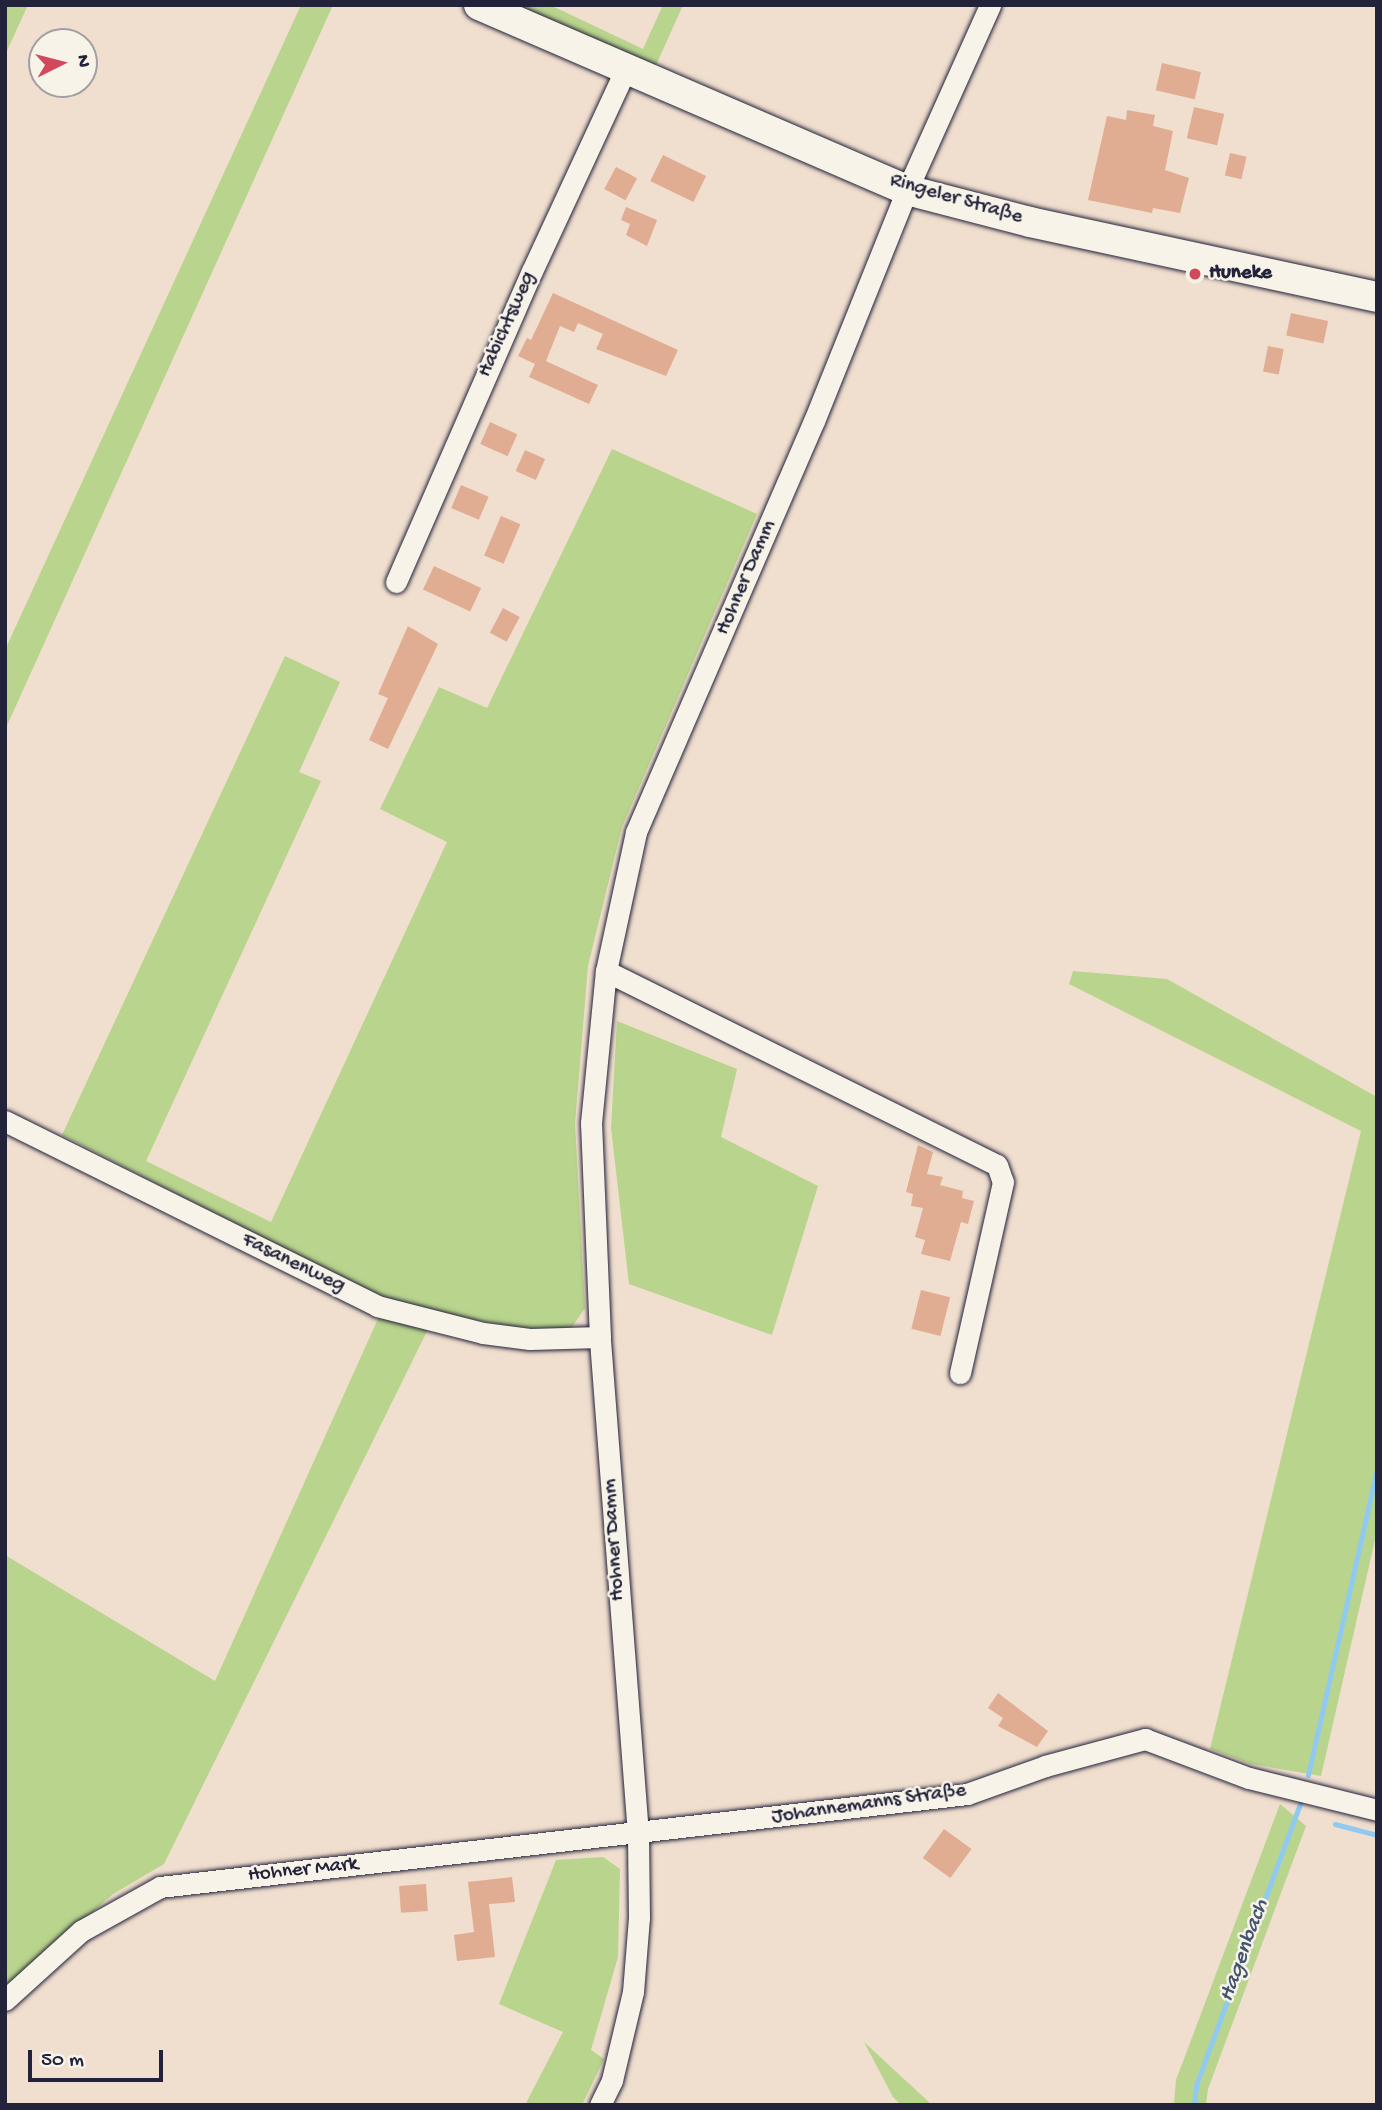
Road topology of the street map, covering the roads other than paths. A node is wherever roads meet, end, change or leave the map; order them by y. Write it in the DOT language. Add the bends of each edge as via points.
graph roads {
  1 [pos="479,5"];
  2 [pos="990,5"];
  3 [pos="625,71"];
  4 [pos="907,190"];
  5 [pos="1377,297"];
  6 [pos="396,582"];
  7 [pos="606,971"];
  8 [pos="5,1121"];
  9 [pos="600,1337"];
  10 [pos="960,1373"];
  11 [pos="1377,1810"];
  12 [pos="638,1834"];
  13 [pos="5,2000"];
  14 [pos="600,2105"];
  1 -- 3 [label="street, Ringeler Straße"];
  2 -- 4 [label="street, Hohner Damm"];
  3 -- 4 [label="street, Ringeler Straße"];
  3 -- 6 [label="street, Habichtsweg"];
  4 -- 5 [label="street, Ringeler Straße" via="1030,222"];
  4 -- 7 [label="street, Hohner Damm" via="814,421 636,832"];
  7 -- 9 [label="street, Hohner Damm" via="591,1123"];
  7 -- 10 [label="street" via="997,1166 1003,1182"];
  8 -- 9 [label="street, Fasanenweg" via="377,1306 484,1333 530,1339"];
  9 -- 12 [label="street, Hohner Damm"];
  11 -- 12 [label="street, Johannemanns Straße" via="1249,1778 1145,1739 1045,1766 967,1794"];
  12 -- 13 [label="street, Hohner Mark" via="160,1886 81,1931"];
  12 -- 14 [label="street, Hohner Damm" via="639,1918 632,1992 612,2080"];
}
